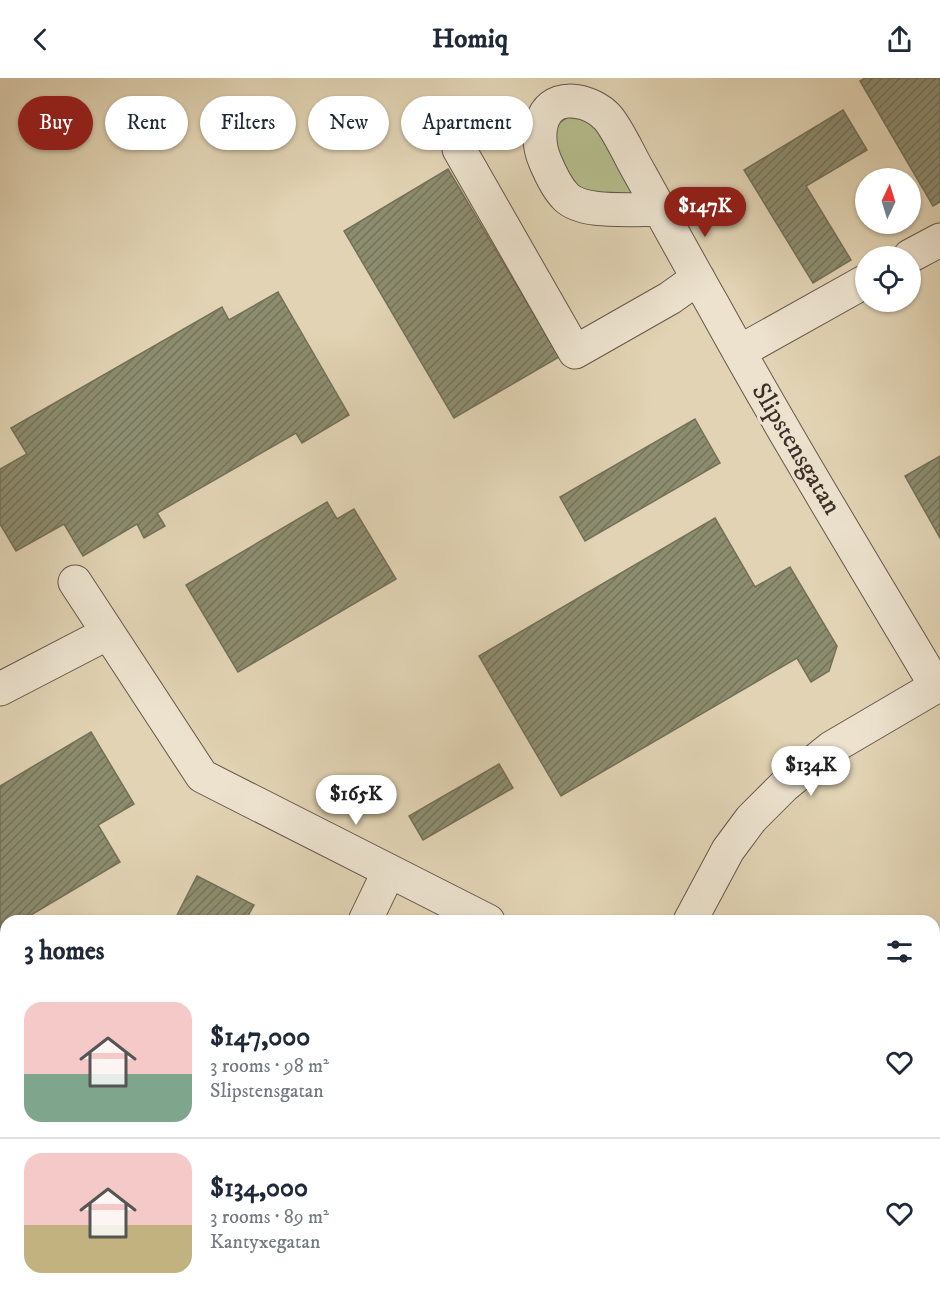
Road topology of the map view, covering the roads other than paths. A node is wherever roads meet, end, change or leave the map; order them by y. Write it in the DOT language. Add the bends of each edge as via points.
graph roads {
  1 [pos="460,150"];
  2 [pos="660,210"];
  3 [pos="940,240"];
  4 [pos="921,250"];
  5 [pos="698,278"];
  6 [pos="855,287"];
  7 [pos="739,352"];
  8 [pos="75,582"];
  9 [pos="108,633"];
  10 [pos="938,685"];
  11 [pos="0,689"];
  12 [pos="389,871"];
  13 [pos="367,915"];
  14 [pos="476,915"];
  15 [pos="693,915"];
  1 -- 5 [label="street" via="575,352"];
  2 -- 5 [label="street, Slipstensgatan"];
  3 -- 4 [label="street"];
  5 -- 7 [label="street, Slipstensgatan"];
  6 -- 7 [label="street"];
  7 -- 10 [label="street, Slipstensgatan"];
  8 -- 9 [label="street"];
  9 -- 11 [label="street"];
  9 -- 12 [label="street" via="202,776"];
  10 -- 15 [label="street" via="831,748 784,786 728,850"];
  12 -- 13 [label="street"];
  12 -- 14 [label="street"];
}
